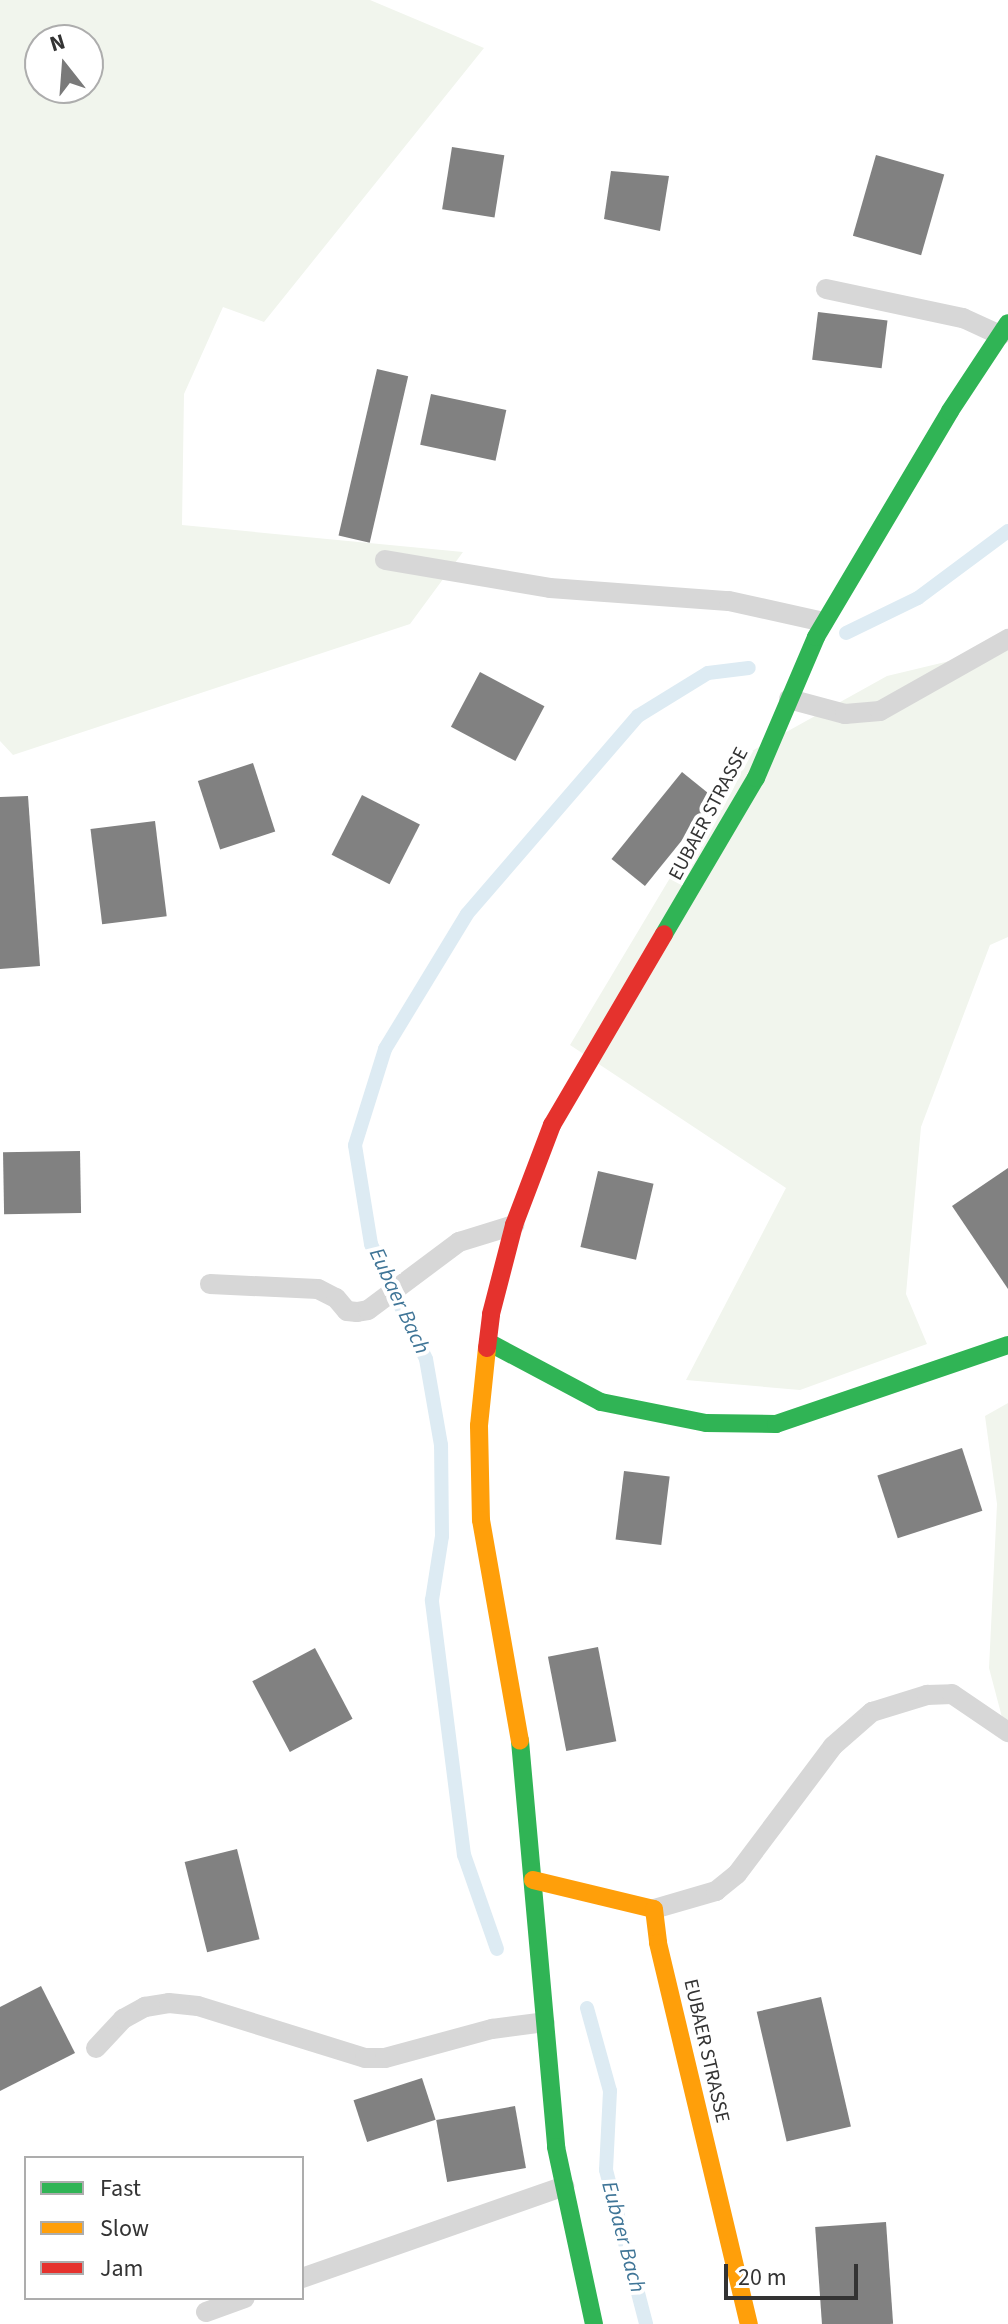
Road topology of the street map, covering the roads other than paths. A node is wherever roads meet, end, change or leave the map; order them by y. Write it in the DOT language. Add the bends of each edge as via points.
graph roads {
  1 [pos="826,289"];
  2 [pos="1004,329"];
  3 [pos="385,560"];
  4 [pos="824,622"];
  5 [pos="1008,639"];
  6 [pos="789,699"];
  7 [pos="514,1225"];
  8 [pos="210,1284"];
  9 [pos="488,1342"];
  10 [pos="1008,1345"];
  11 [pos="1008,1732"];
  12 [pos="533,1880"];
  13 [pos="654,1909"];
  14 [pos="545,2022"];
  15 [pos="96,2048"];
  16 [pos="564,2186"];
  17 [pos="304,2277"];
  18 [pos="239,2300"];
  19 [pos="206,2312"];
  20 [pos="594,2324"];
  21 [pos="749,2324"];
  1 -- 2 [label="lane"];
  2 -- 4 [label="street, EUBAER STRASSE"];
  3 -- 4 [label="lane" via="550,588 729,601"];
  4 -- 6 [label="street, EUBAER STRASSE"];
  5 -- 6 [label="lane" via="880,711 845,714"];
  6 -- 7 [label="street, EUBAER STRASSE" via="749,791 552,1125"];
  7 -- 8 [label="lane" via="459,1242 357,1312 347,1311 318,1289"];
  7 -- 9 [label="street, EUBAER STRASSE"];
  9 -- 10 [label="street" via="601,1402 706,1423 776,1424"];
  9 -- 12 [label="street, EUBAER STRASSE" via="479,1426 481,1520 518,1718"];
  11 -- 13 [label="lane" via="952,1694 927,1695 872,1712 833,1746 737,1874 716,1891"];
  12 -- 13 [label="street"];
  12 -- 14 [label="street, EUBAER STRASSE"];
  13 -- 21 [label="street, EUBAER STRASSE"];
  14 -- 15 [label="lane" via="365,2058 198,2006 169,2003 145,2007 123,2019"];
  14 -- 16 [label="street, EUBAER STRASSE"];
  16 -- 17 [label="lane"];
  16 -- 20 [label="street, EUBAER STRASSE"];
  18 -- 19 [label="lane"];
}
